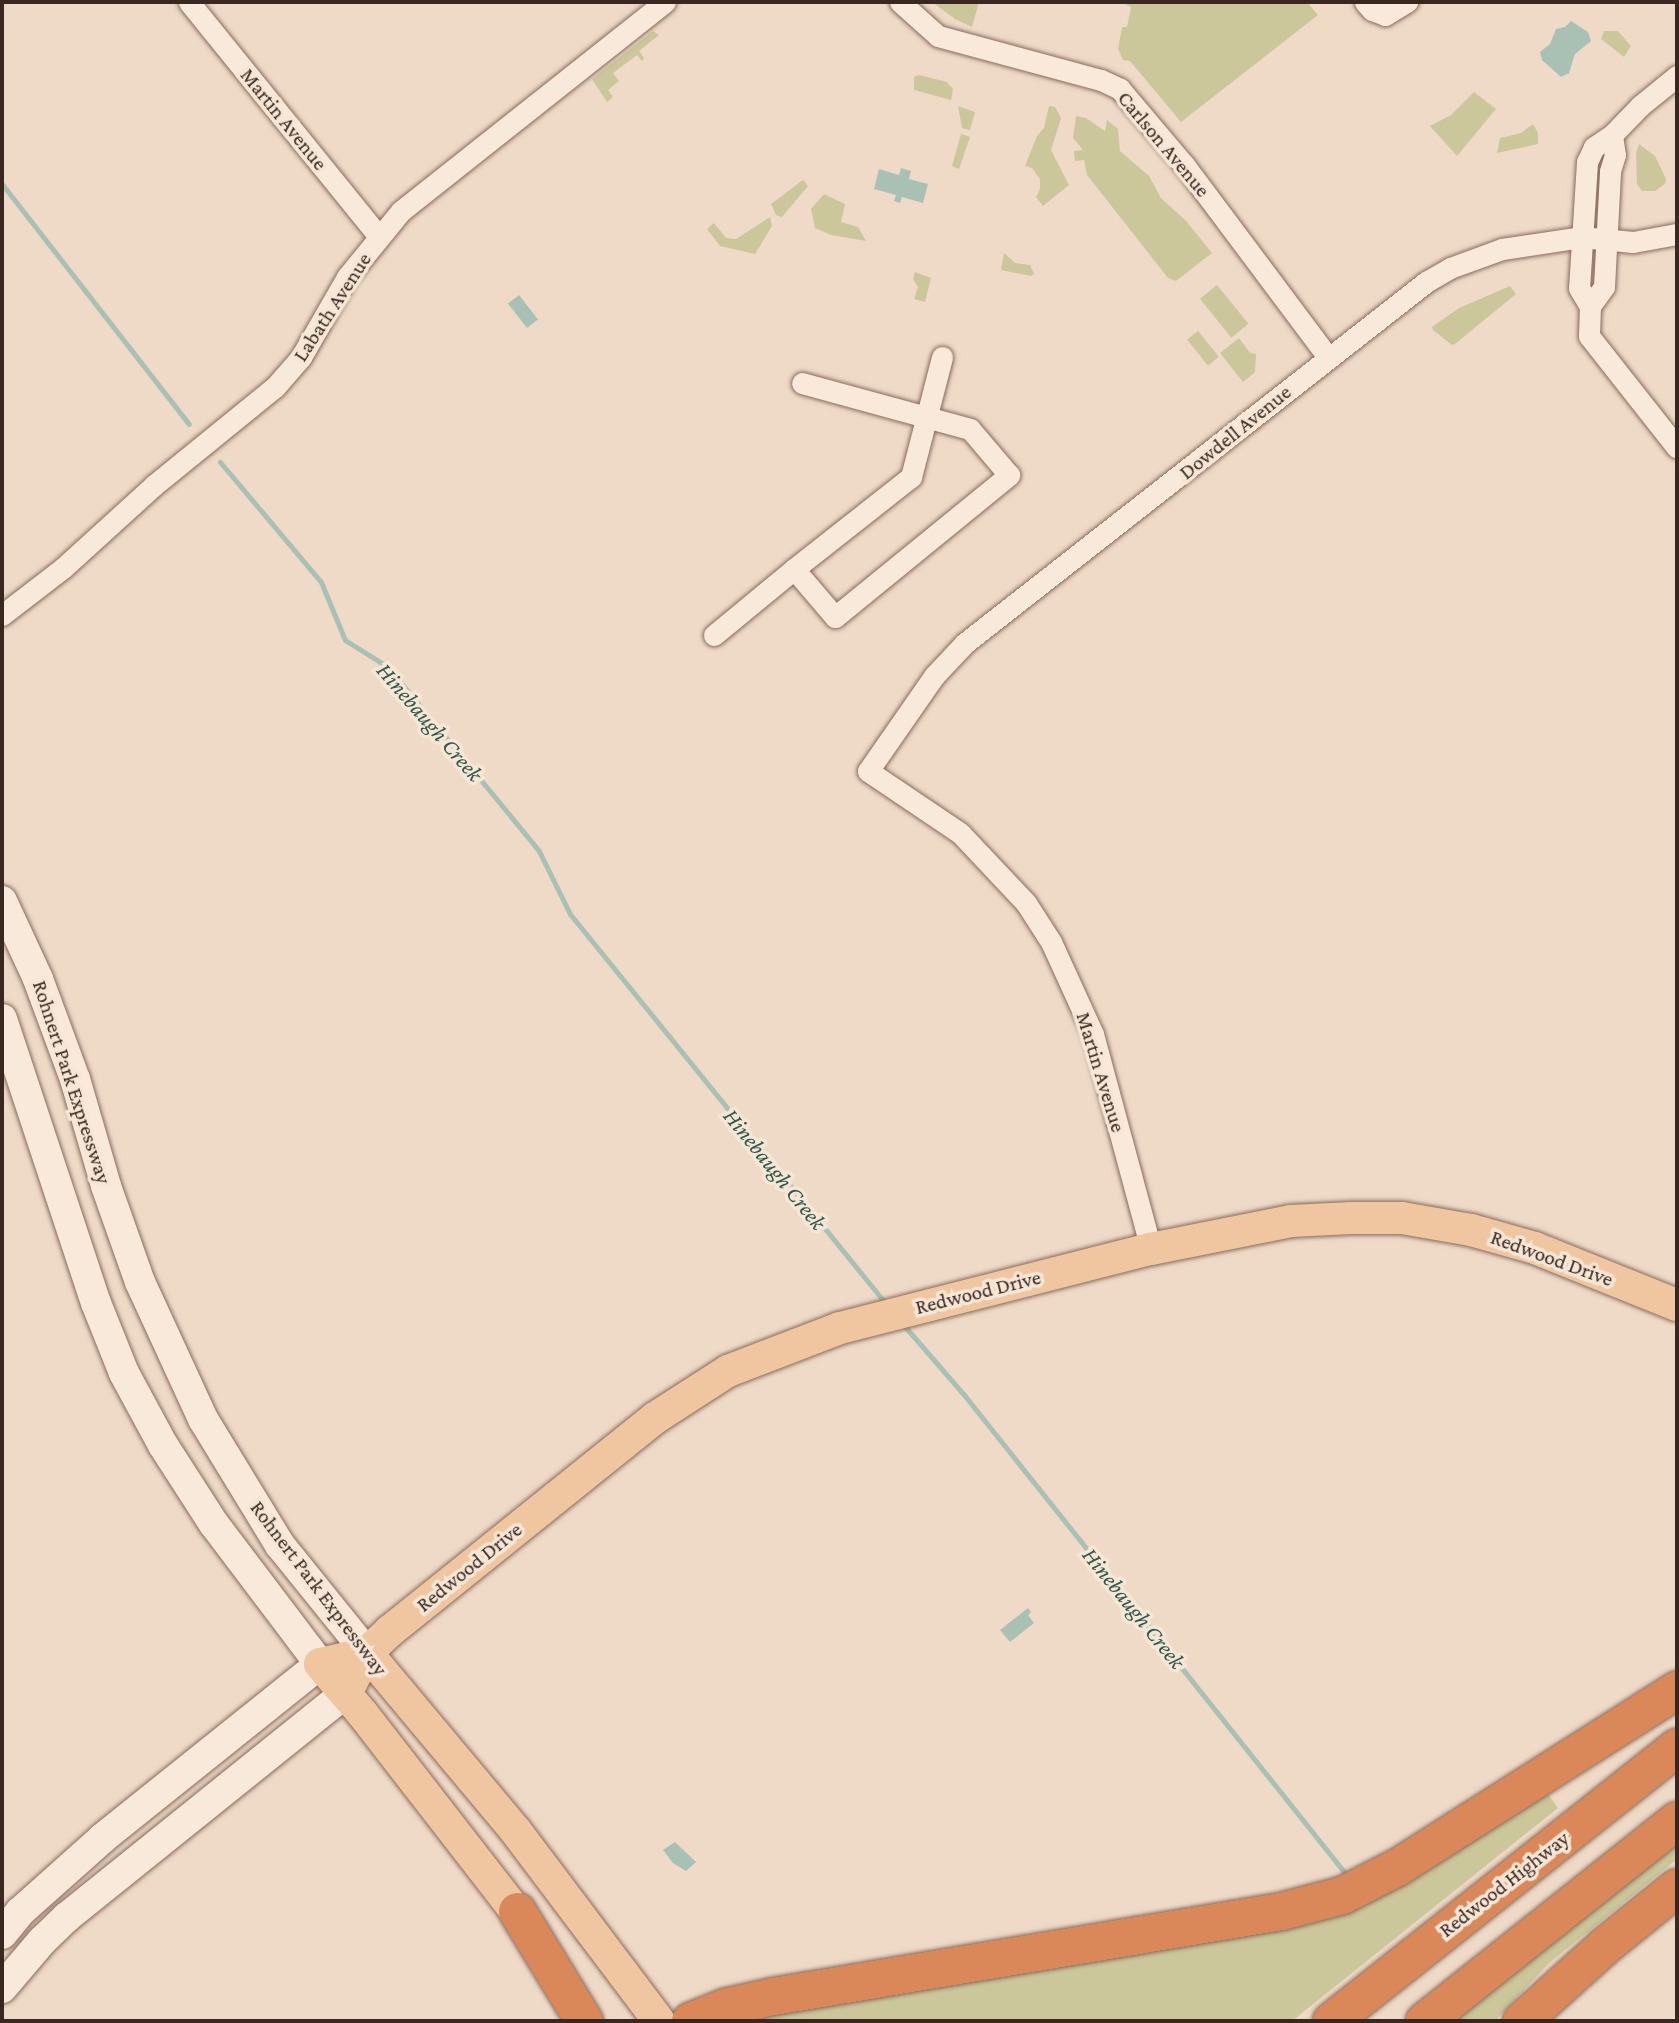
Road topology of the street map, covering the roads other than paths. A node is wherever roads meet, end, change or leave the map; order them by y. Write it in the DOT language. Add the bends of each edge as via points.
graph roads {
  1 [pos="189,2"];
  2 [pos="665,2"];
  3 [pos="900,2"];
  4 [pos="1365,2"];
  5 [pos="1407,2"];
  6 [pos="1677,76"];
  7 [pos="1612,135"];
  8 [pos="1677,234"];
  9 [pos="379,237"];
  10 [pos="1581,237"];
  11 [pos="1607,239"];
  12 [pos="1590,306"];
  13 [pos="942,357"];
  14 [pos="1328,357"];
  15 [pos="803,383"];
  16 [pos="927,417"];
  17 [pos="1677,448"];
  18 [pos="794,569"];
  19 [pos="2,615"];
  20 [pos="714,635"];
  21 [pos="868,771"];
  22 [pos="2,901"];
  23 [pos="2,1019"];
  24 [pos="106,1186"];
  25 [pos="64,1201"];
  26 [pos="1151,1249"];
  27 [pos="1677,1305"];
  28 [pos="367,1653"];
  29 [pos="320,1664"];
  30 [pos="1677,1689"];
  31 [pos="346,1693"];
  32 [pos="1677,1747"];
  33 [pos="1677,1820"];
  34 [pos="1677,1887"];
  35 [pos="517,1911"];
  36 [pos="2,1934"];
  37 [pos="2,1988"];
  38 [pos="584,2021"];
  39 [pos="601,2021"];
  40 [pos="659,2021"];
  41 [pos="690,2021"];
  42 [pos="1331,2021"];
  43 [pos="1424,2021"];
  44 [pos="1521,2021"];
  1 -- 9 [label="street, Martin Avenue"];
  2 -- 9 [label="street, Labath Avenue" via="401,211"];
  3 -- 14 [label="street, Carlson Avenue" via="937,36 1120,89 1185,166"];
  4 -- 5 [label="street" via="1385,15"];
  6 -- 7 [label="street"];
  7 -- 10 [label="street" via="1594,147 1587,162"];
  7 -- 11 [label="street" via="1615,155"];
  8 -- 11 [label="street, Dowdell Avenue" via="1633,242"];
  9 -- 19 [label="street, Labath Avenue" via="347,277 301,357 275,387"];
  10 -- 11 [label="street, Dowdell Avenue"];
  10 -- 12 [label="street" via="1579,288"];
  10 -- 14 [label="street, Dowdell Avenue" via="1502,249 1450,268"];
  11 -- 12 [label="street" via="1604,287"];
  12 -- 17 [label="street" via="1590,336"];
  13 -- 16 [label="street"];
  14 -- 21 [label="street, Dowdell Avenue" via="965,643 934,676"];
  15 -- 16 [label="street"];
  16 -- 18 [label="street" via="911,477"];
  16 -- 18 [label="street" via="970,429 1009,475 835,617"];
  18 -- 20 [label="street"];
  21 -- 26 [label="street, Martin Avenue" via="960,833 1026,903 1051,943 1093,1034"];
  22 -- 24 [label="main road, Rohnert Park Expressway" via="38,979 75,1079"];
  23 -- 25 [label="main road, Rohnert Park Expressway"];
  24 -- 25 [label="main road"];
  24 -- 28 [label="main road, Rohnert Park Expressway" via="140,1282 203,1419 280,1545"];
  25 -- 29 [label="main road, Rohnert Park Expressway" via="124,1373 163,1445 214,1524"];
  26 -- 27 [label="main road, Redwood Drive" via="1291,1221 1402,1218 1535,1248"];
  26 -- 28 [label="main road, Redwood Drive" via="865,1321 795,1343 706,1383 540,1508"];
  28 -- 29 [label="main road"];
  28 -- 31 [label="main road, Redwood Drive"];
  28 -- 40 [label="main road, Rohnert Park Expressway" via="515,1830"];
  29 -- 31 [label="main road, Rohnert Park Expressway"];
  29 -- 36 [label="main road" via="103,1838"];
  30 -- 41 [label="highway" via="1397,1867 1342,1895 1281,1911 773,1996 724,2007"];
  31 -- 35 [label="main road, Rohnert Park Expressway"];
  31 -- 37 [label="main road, Redwood Drive" via="67,1917"];
  32 -- 42 [label="highway, Redwood Highway"];
  33 -- 43 [label="highway"];
  34 -- 44 [label="highway"];
  35 -- 38 [label="highway"];
  35 -- 39 [label="main road, Rohnert Park Expressway"];
}
